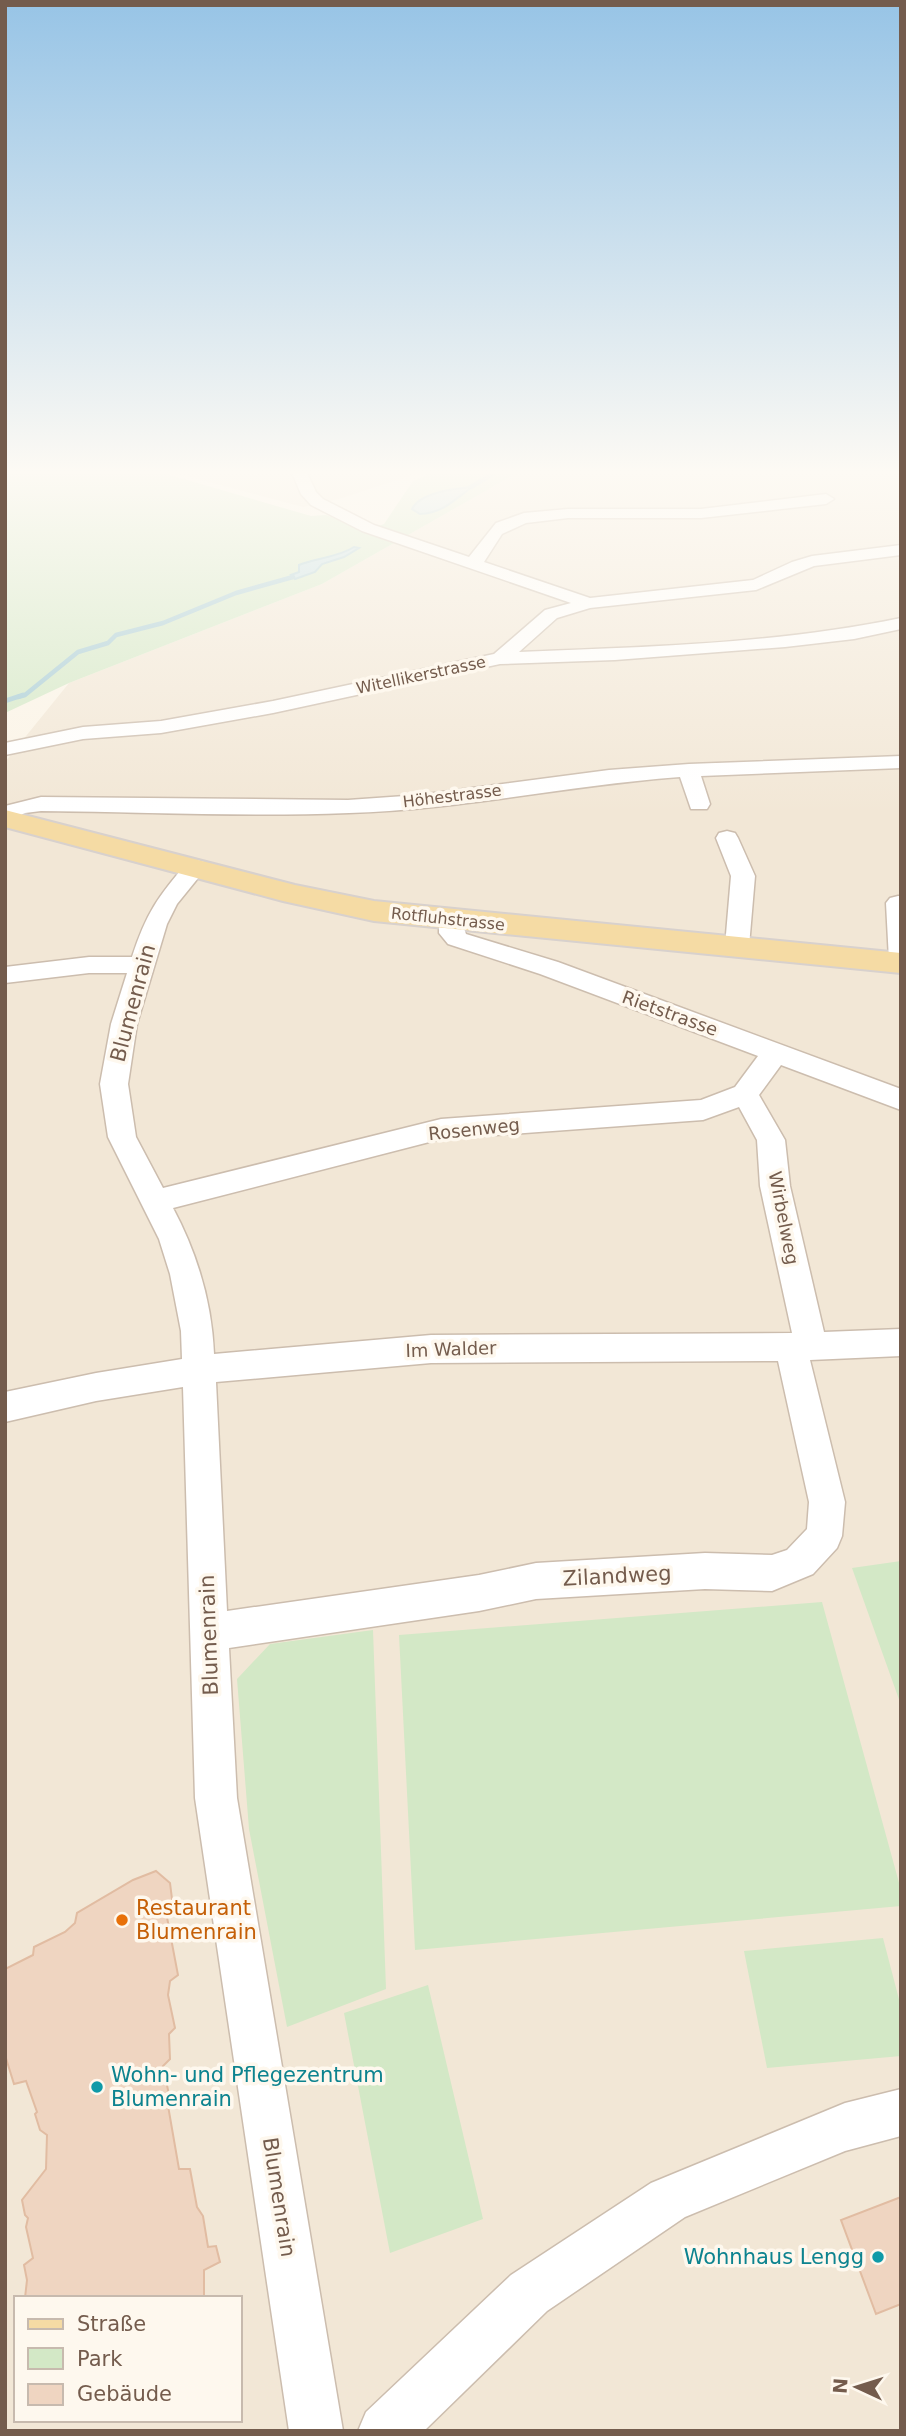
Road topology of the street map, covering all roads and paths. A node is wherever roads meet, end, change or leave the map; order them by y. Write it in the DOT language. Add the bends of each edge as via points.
graph roads {
  1 [pos="543,587"];
  2 [pos="740,587"];
  3 [pos="589,603"];
  4 [pos="896,627"];
  5 [pos="500,658"];
  6 [pos="5,748"];
  7 [pos="901,762"];
  8 [pos="689,770"];
  9 [pos="699,804"];
  10 [pos="5,816"];
  11 [pos="727,838"];
  12 [pos="196,867"];
  13 [pos="901,903"];
  14 [pos="451,920"];
  15 [pos="737,946"];
  16 [pos="901,961"];
  17 [pos="142,965"];
  18 [pos="5,975"];
  19 [pos="775,1053"];
  20 [pos="745,1094"];
  21 [pos="901,1100"];
  22 [pos="156,1201"];
  23 [pos="901,1342"];
  24 [pos="801,1347"];
  25 [pos="200,1370"];
  26 [pos="5,1407"];
  27 [pos="208,1633"];
  28 [pos="901,2112"];
  29 [pos="316,2431"];
  30 [pos="385,2431"];
  1 -- 3 [label="street"];
  2 -- 3 [label="street, Witellikerstrasse"];
  3 -- 5 [label="street, Witellikerstrasse" via="551,614"];
  4 -- 5 [label="street" via="785,641"];
  5 -- 6 [label="street, Witellikerstrasse" via="161,727 83,733"];
  7 -- 8 [label="street, Höhestrasse"];
  8 -- 9 [label="street"];
  8 -- 10 [label="street, Höhestrasse" via="360,806 41,804 19,807"];
  10 -- 12 [label="main road, Rotfluhstrasse"];
  11 -- 15 [label="street" via="743,876"];
  12 -- 14 [label="main road, Rotfluhstrasse" via="318,900"];
  12 -- 17 [label="street, Blumenrain" via="161,909"];
  13 -- 16 [label="street"];
  14 -- 15 [label="main road, Rotfluhstrasse"];
  14 -- 19 [label="street, Rietstrasse" via="451,933 457,939 549,968"];
  15 -- 16 [label="main road, Rotfluhstrasse"];
  17 -- 18 [label="street" via="89,965"];
  17 -- 22 [label="street, Blumenrain" via="119,1044 114,1084 122,1137"];
  19 -- 20 [label="street"];
  19 -- 21 [label="street, Rietstrasse"];
  20 -- 22 [label="street, Rosenweg" via="704,1110 441,1129"];
  20 -- 24 [label="street, Wirbelweg" via="771,1140"];
  22 -- 25 [label="street, Blumenrain" via="185,1274"];
  23 -- 24 [label="street, Im Walder"];
  24 -- 25 [label="street, Im Walder" via="431,1349"];
  24 -- 27 [label="street, Zilandweg" via="827,1502 824,1536 800,1562 772,1573 705,1571 536,1581"];
  25 -- 26 [label="street, Im Walder"];
  25 -- 27 [label="street, Blumenrain"];
  27 -- 29 [label="street, Blumenrain" via="216,1798"];
  28 -- 30 [label="street" via="845,2127 668,2200 529,2292"];
}
